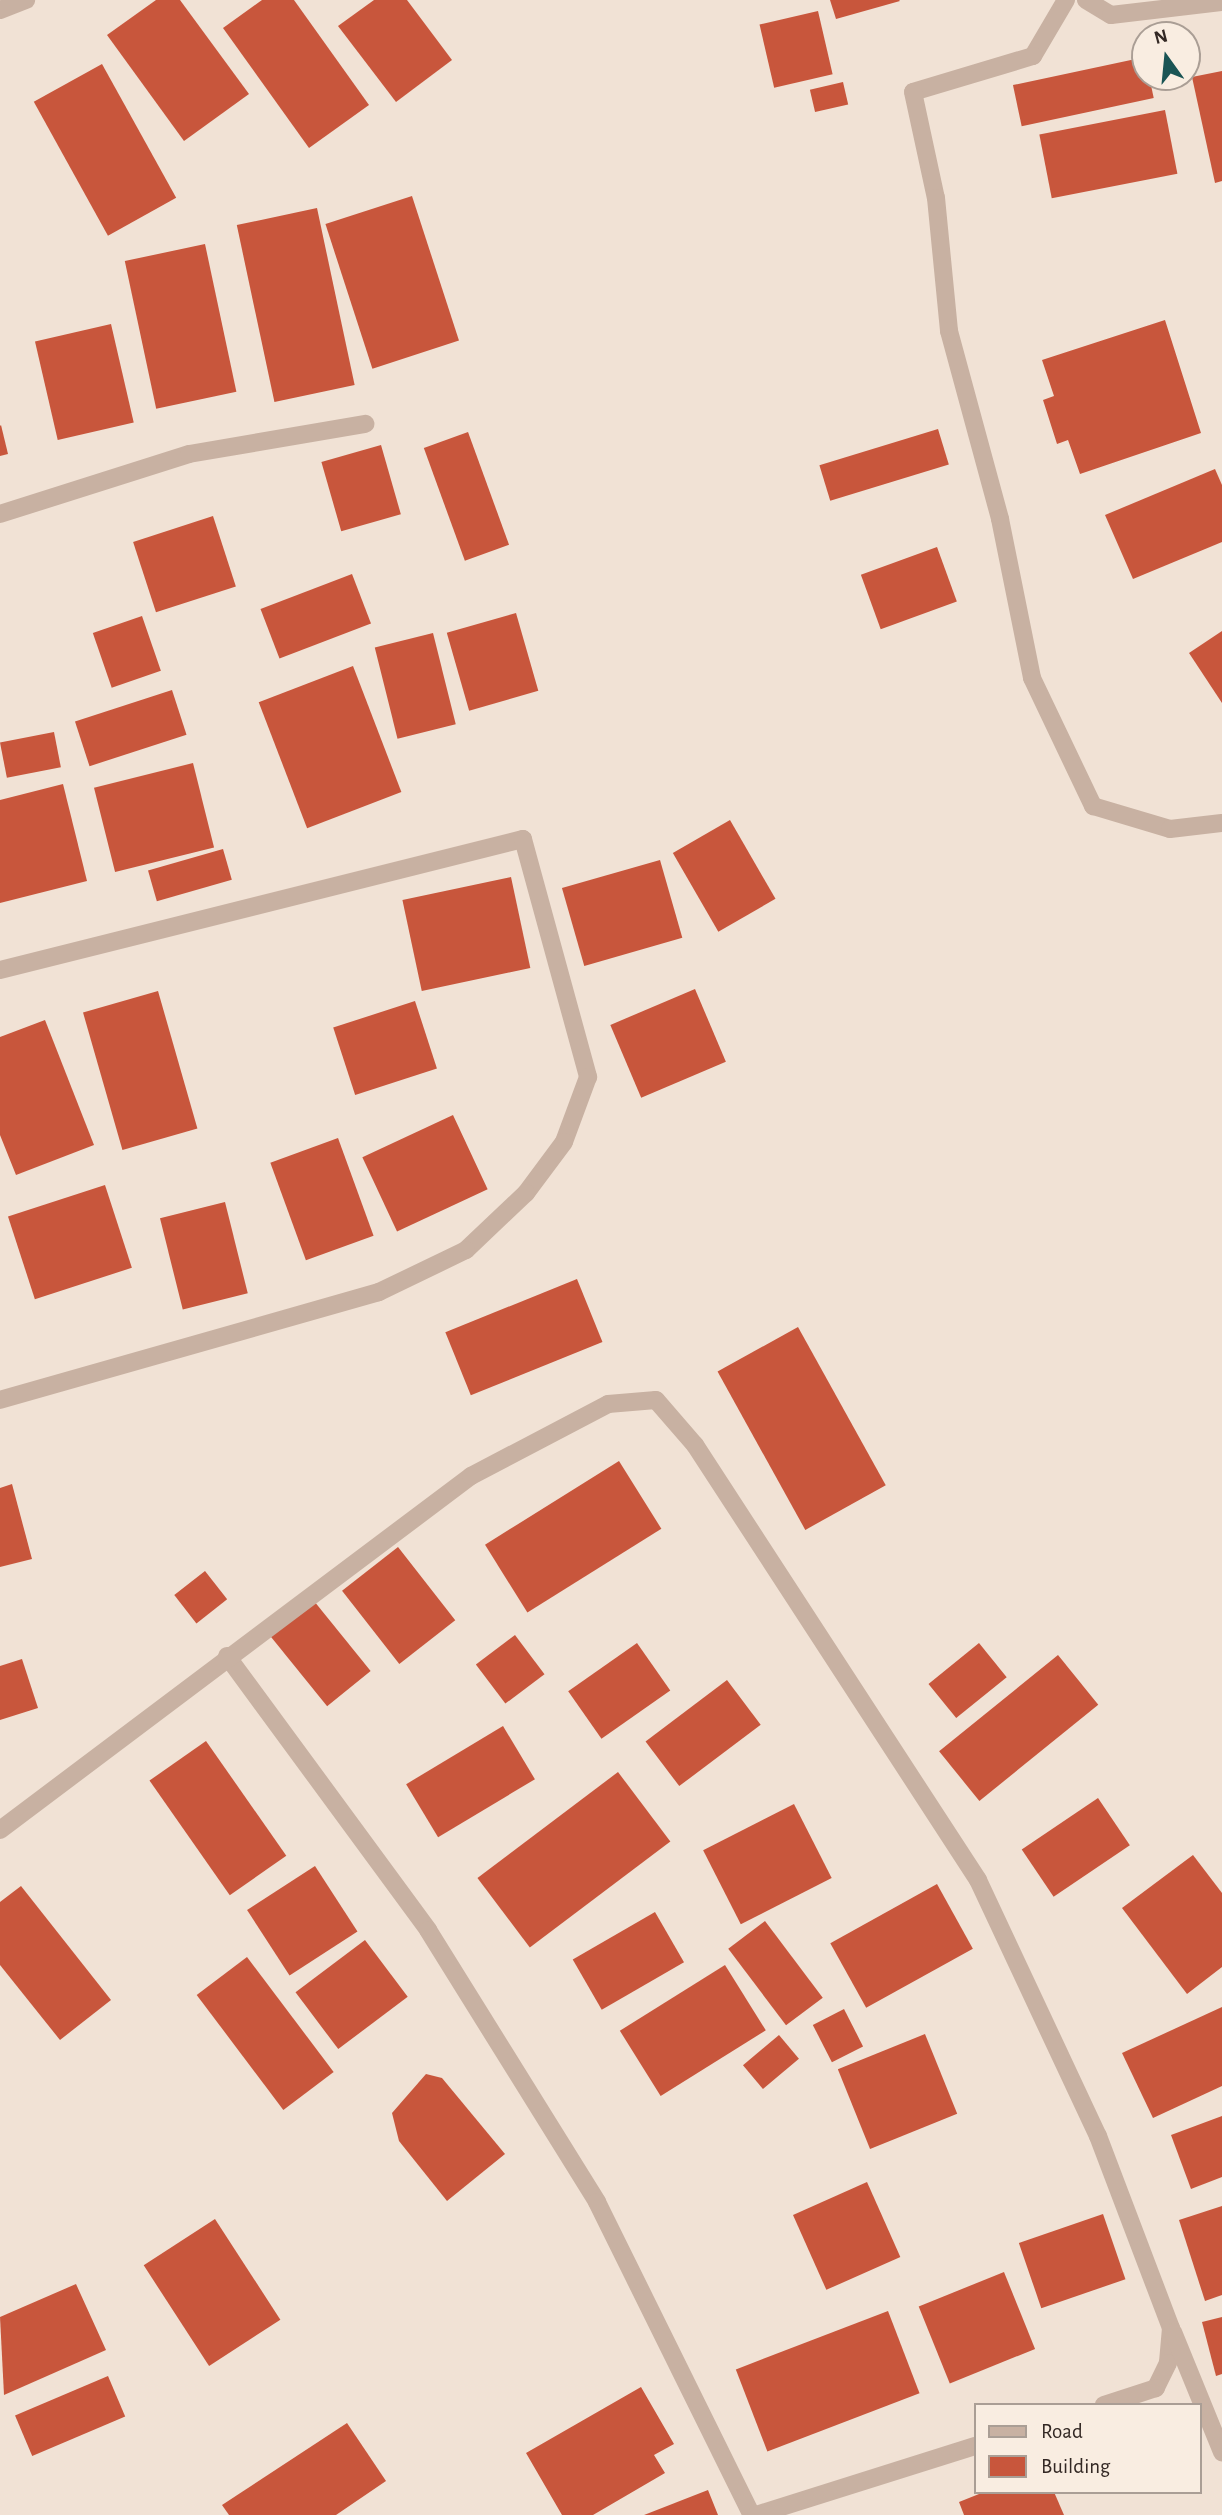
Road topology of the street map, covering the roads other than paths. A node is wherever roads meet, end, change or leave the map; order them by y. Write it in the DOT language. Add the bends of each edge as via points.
graph roads {
  1 [pos="26,0"];
  2 [pos="1066,0"];
  3 [pos="1086,0"];
  4 [pos="1222,2"];
  5 [pos="0,10"];
  6 [pos="365,424"];
  7 [pos="0,514"];
  8 [pos="1222,823"];
  9 [pos="0,970"];
  10 [pos="0,1400"];
  11 [pos="227,1656"];
  12 [pos="0,1830"];
  13 [pos="1171,2328"];
  14 [pos="1110,2403"];
  15 [pos="974,2445"];
  16 [pos="1222,2452"];
  17 [pos="754,2515"];
  1 -- 5 [label="street"];
  2 -- 8 [label="street" via="1033,56 913,92 936,198 949,331 1000,519 1032,678 1093,806 1170,829"];
  3 -- 4 [label="street" via="1111,15"];
  6 -- 7 [label="street" via="189,454"];
  9 -- 10 [label="street" via="523,839 589,1077 564,1142 526,1193 466,1250 379,1292"];
  11 -- 12 [label="street"];
  11 -- 13 [label="street" via="471,1476 608,1404 656,1400 695,1445 978,1880 1098,2136"];
  11 -- 17 [label="street" via="428,1930 597,2202"];
  13 -- 14 [label="street" via="1168,2363 1156,2388"];
  13 -- 16 [label="street"];
  15 -- 17 [label="street"];
}
